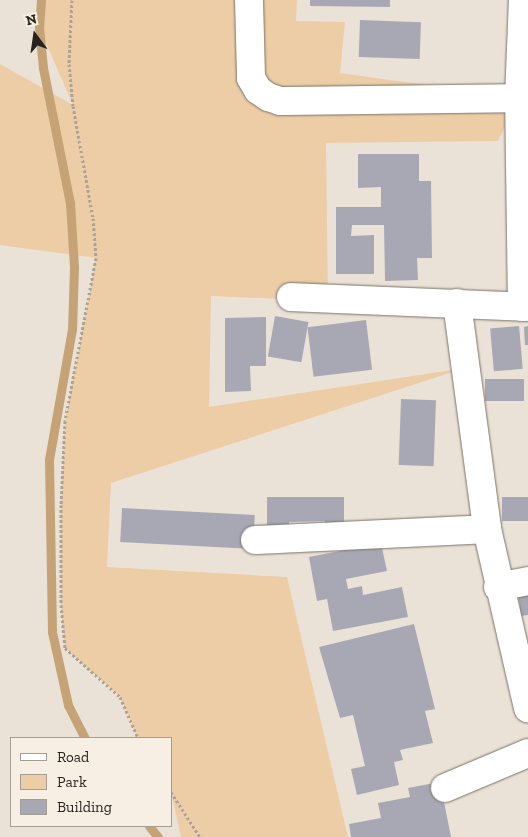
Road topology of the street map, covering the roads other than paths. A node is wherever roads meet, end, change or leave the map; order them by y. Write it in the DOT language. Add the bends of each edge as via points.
graph roads {
  1 [pos="249,0"];
  2 [pos="523,0"];
  3 [pos="519,98"];
  4 [pos="291,298"];
  5 [pos="457,303"];
  6 [pos="525,307"];
  7 [pos="487,529"];
  8 [pos="255,540"];
  9 [pos="528,581"];
  10 [pos="498,587"];
  11 [pos="528,708"];
  12 [pos="528,754"];
  13 [pos="444,788"];
  1 -- 3 [label="street" via="251,78 258,90 268,97 280,100"];
  2 -- 3 [label="street"];
  3 -- 6 [label="street"];
  4 -- 5 [label="street"];
  5 -- 6 [label="street"];
  5 -- 7 [label="street"];
  7 -- 8 [label="street"];
  7 -- 10 [label="street"];
  9 -- 10 [label="street"];
  10 -- 11 [label="street"];
  12 -- 13 [label="street"];
}
